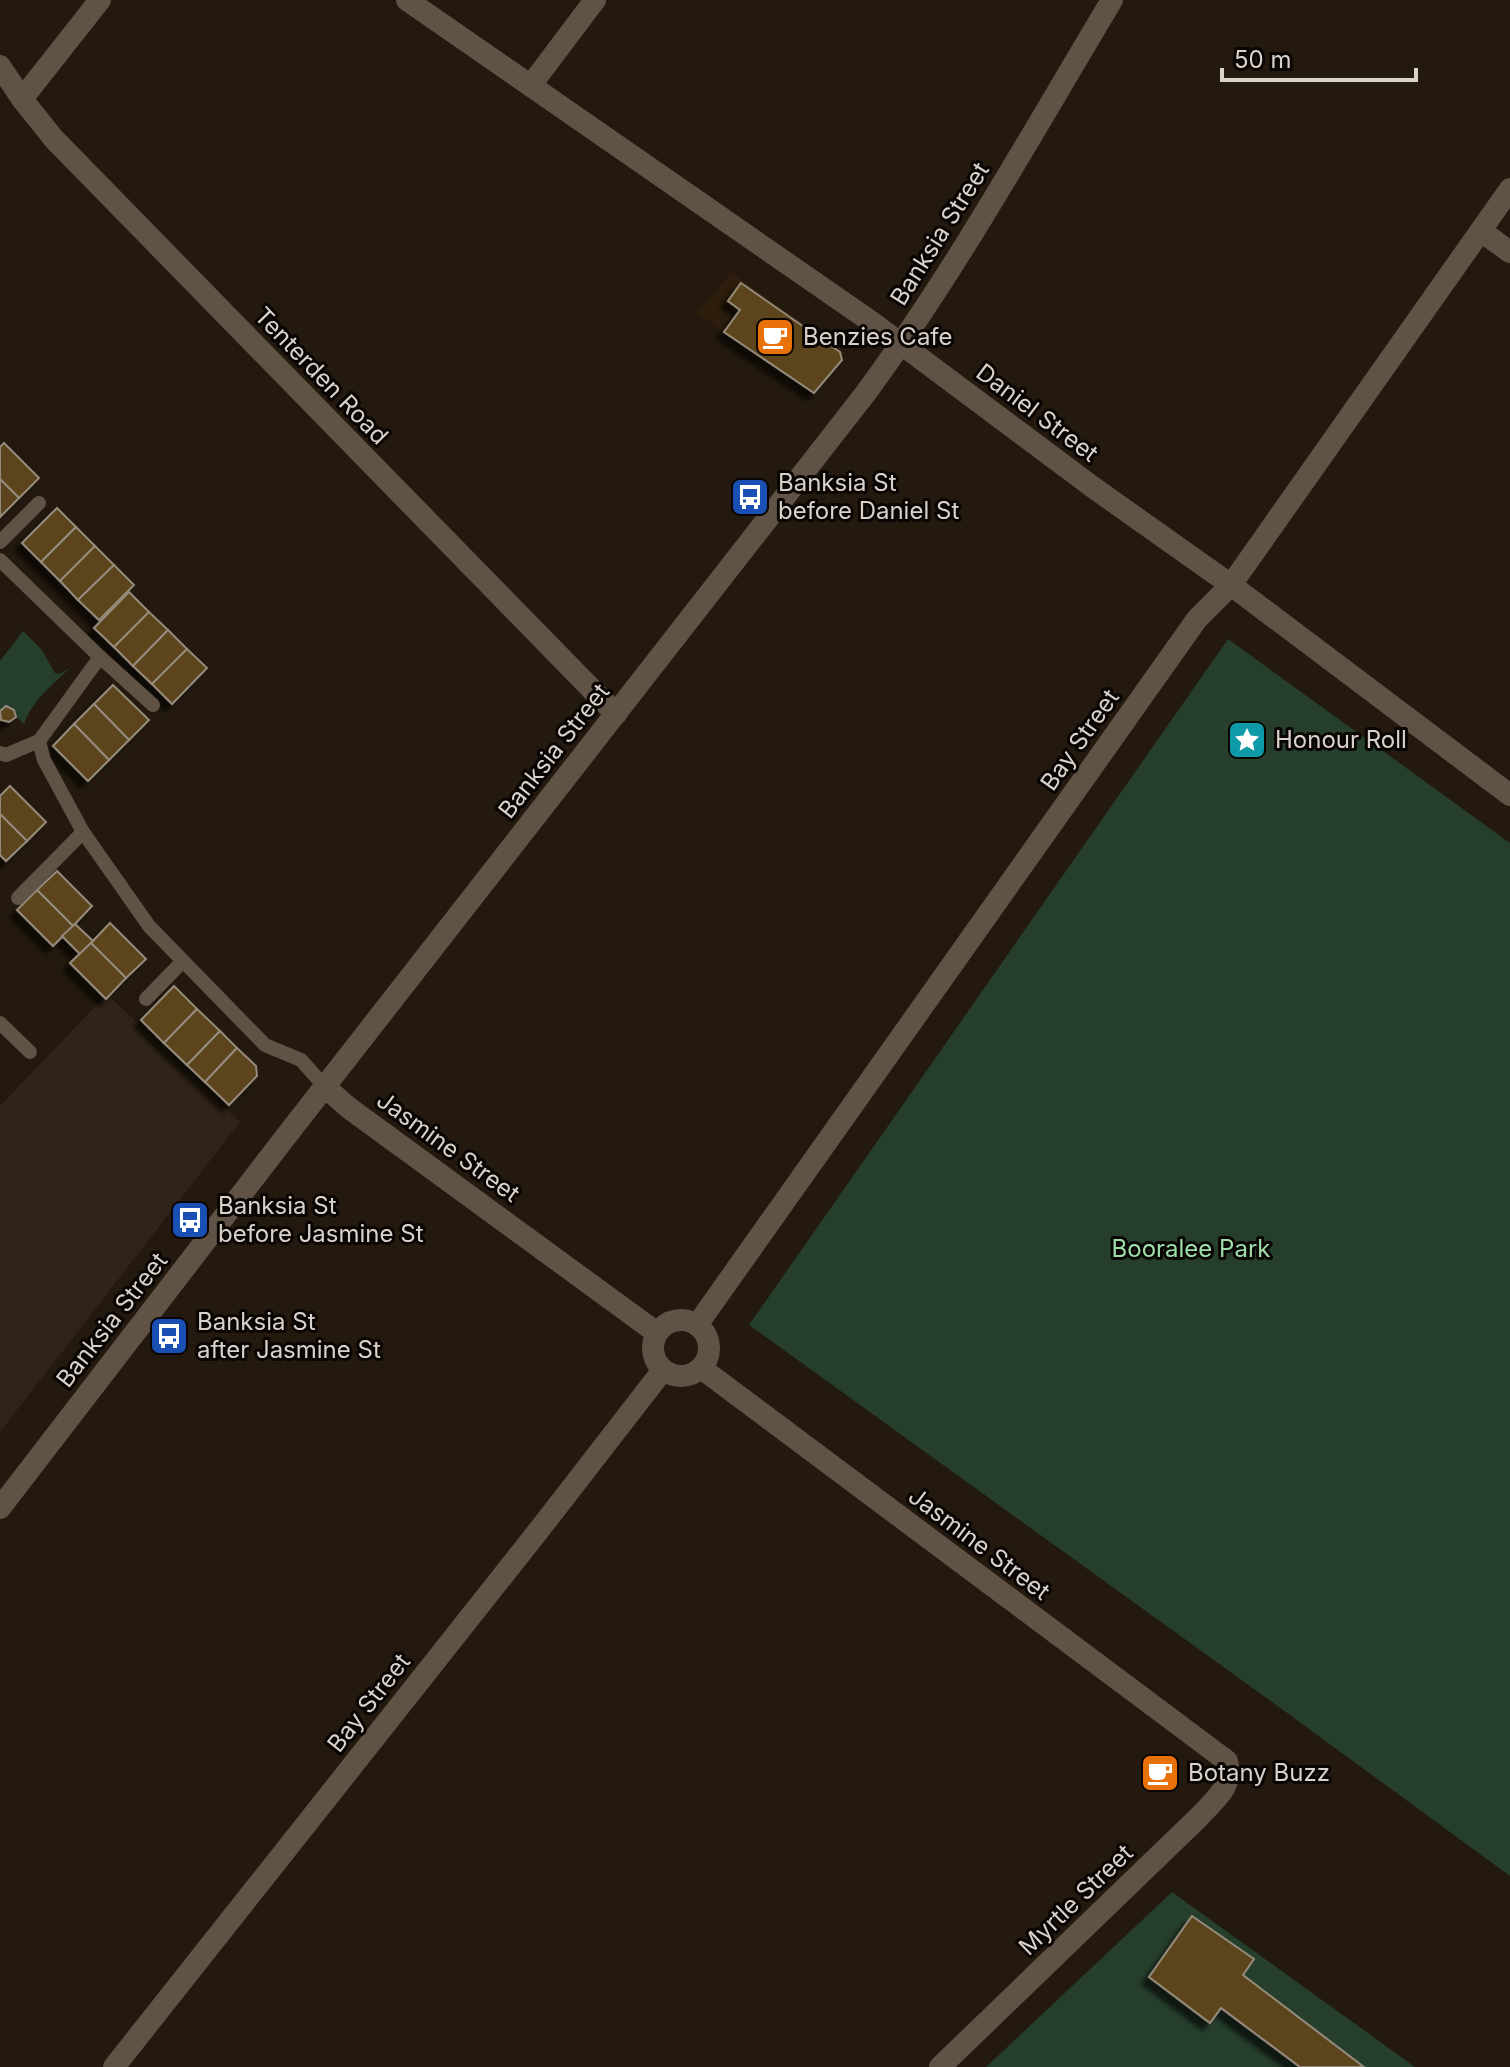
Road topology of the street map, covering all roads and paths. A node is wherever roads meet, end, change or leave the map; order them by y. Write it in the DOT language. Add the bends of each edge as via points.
graph roads {
  1 [pos="100,0"];
  2 [pos="407,0"];
  3 [pos="595,0"];
  4 [pos="1112,0"];
  5 [pos="0,66"];
  6 [pos="531,85"];
  7 [pos="22,99"];
  8 [pos="1510,189"];
  9 [pos="1481,231"];
  10 [pos="1510,252"];
  11 [pos="901,345"];
  12 [pos="39,503"];
  13 [pos="0,542"];
  14 [pos="0,560"];
  15 [pos="1231,585"];
  16 [pos="100,657"];
  17 [pos="153,705"];
  18 [pos="616,714"];
  19 [pos="39,741"];
  20 [pos="0,753"];
  21 [pos="1510,795"];
  22 [pos="83,832"];
  23 [pos="18,898"];
  24 [pos="183,961"];
  25 [pos="146,999"];
  26 [pos="0,1023"];
  27 [pos="30,1052"];
  28 [pos="325,1087"];
  29 [pos="697,1325"];
  30 [pos="657,1333"];
  31 [pos="701,1368"];
  32 [pos="663,1370"];
  33 [pos="0,1508"];
  34 [pos="1227,1761"];
  35 [pos="114,2067"];
  36 [pos="940,2067"];
  1 -- 7 [label="street"];
  2 -- 6 [label="street, Daniel Street"];
  3 -- 6 [label="street"];
  4 -- 11 [label="street, Banksia Street"];
  5 -- 7 [label="street, Tenterden Road"];
  6 -- 11 [label="street, Daniel Street"];
  7 -- 18 [label="street, Tenterden Road" via="54,139"];
  8 -- 9 [label="street, Bay Street"];
  9 -- 10 [label="street"];
  9 -- 15 [label="street, Bay Street"];
  11 -- 15 [label="street, Daniel Street"];
  11 -- 18 [label="street, Banksia Street"];
  12 -- 13 [label="lane"];
  14 -- 16 [label="lane"];
  15 -- 21 [label="street, Daniel Street"];
  15 -- 29 [label="street, Bay Street" via="1197,619"];
  16 -- 17 [label="lane"];
  16 -- 19 [label="lane"];
  18 -- 28 [label="street, Banksia Street"];
  19 -- 20 [label="lane"];
  19 -- 22 [label="lane"];
  22 -- 23 [label="lane"];
  22 -- 24 [label="lane" via="149,926"];
  24 -- 25 [label="lane"];
  24 -- 28 [label="lane" via="265,1045 301,1060"];
  26 -- 27 [label="lane"];
  28 -- 30 [label="street, Jasmine Street"];
  28 -- 33 [label="street, Banksia Street"];
  29 -- 30 [label="street" via="675,1320"];
  29 -- 31 [label="street" via="709,1349"];
  30 -- 32 [label="street" via="653,1353"];
  31 -- 32 [label="street" via="682,1377"];
  31 -- 34 [label="street, Jasmine Street"];
  32 -- 35 [label="street, Bay Street"];
  34 -- 36 [label="street, Myrtle Street" via="1227,1785 1199,1817"];
}
